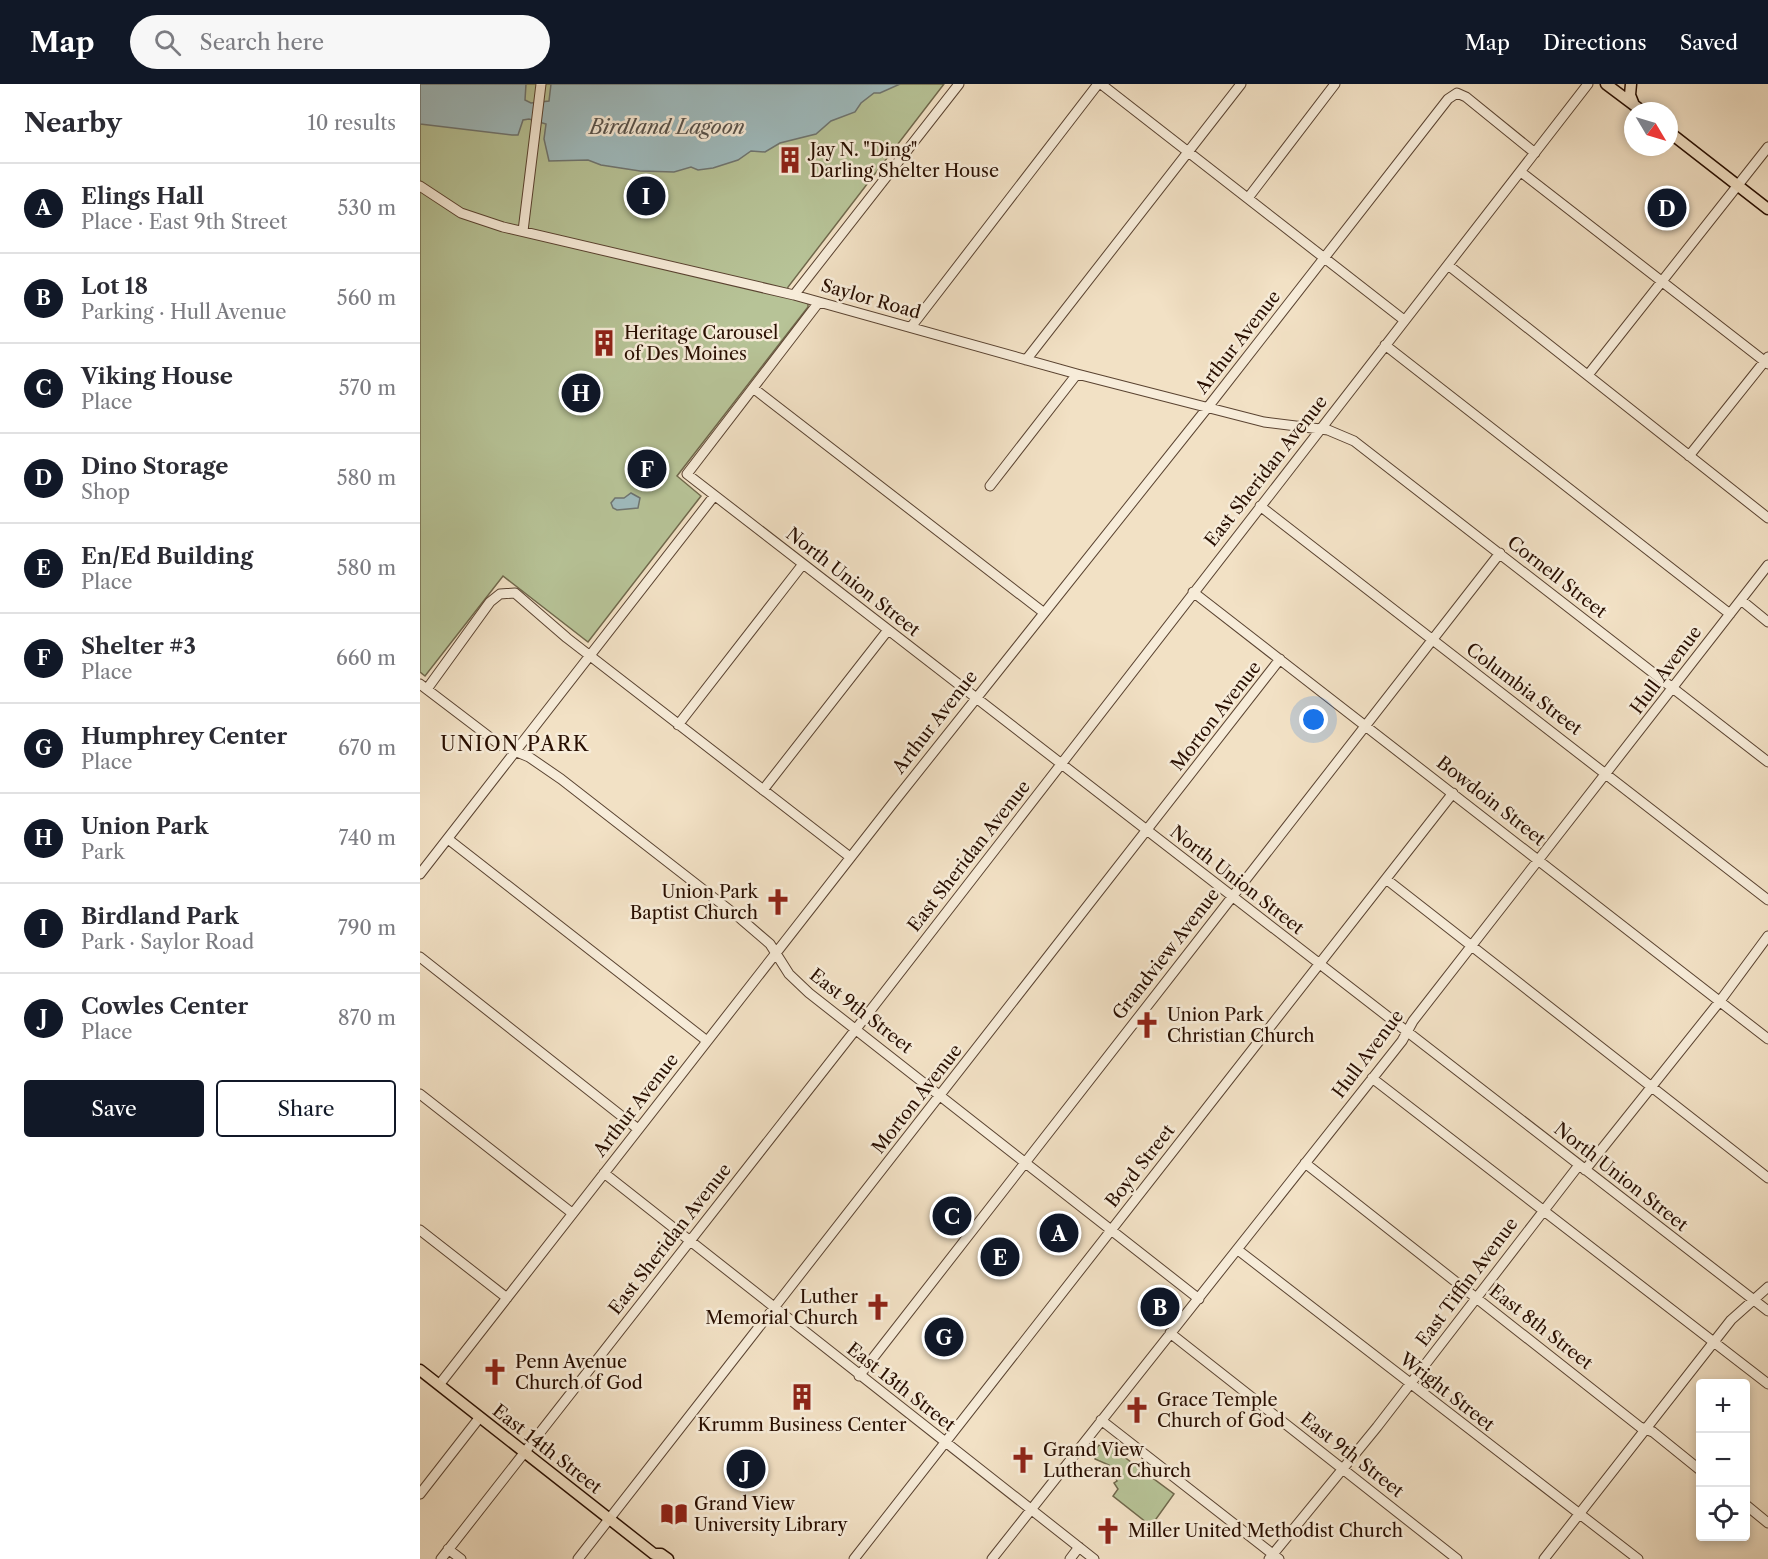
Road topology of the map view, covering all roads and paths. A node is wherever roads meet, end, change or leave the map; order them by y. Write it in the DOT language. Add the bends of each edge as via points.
graph roads {
  1 [pos="541,84"];
  2 [pos="959,84"];
  3 [pos="1100,84"];
  4 [pos="1240,84"];
  5 [pos="1335,84"];
  6 [pos="1588,84"];
  7 [pos="1606,84"];
  8 [pos="1630,84"];
  9 [pos="1630,102"];
  10 [pos="1634,102"];
  11 [pos="1678,139"];
  12 [pos="1768,147"];
  13 [pos="1188,152"];
  14 [pos="1535,153"];
  15 [pos="1521,172"];
  16 [pos="1738,184"];
  17 [pos="420,186"];
  18 [pos="1248,198"];
  19 [pos="1768,209"];
  20 [pos="523,231"];
  21 [pos="1325,258"];
  22 [pos="1448,265"];
  23 [pos="1662,280"];
  24 [pos="794,295"];
  25 [pos="819,302"];
  26 [pos="1404,320"];
  27 [pos="911,327"];
  28 [pos="1385,345"];
  29 [pos="1026,360"];
  30 [pos="1767,360"];
  31 [pos="1077,374"];
  32 [pos="1588,375"];
  33 [pos="753,388"];
  34 [pos="1208,407"];
  35 [pos="1320,428"];
  36 [pos="1689,456"];
  37 [pos="990,486"];
  38 [pos="714,496"];
  39 [pos="1260,506"];
  40 [pos="1768,518"];
  41 [pos="1500,553"];
  42 [pos="803,564"];
  43 [pos="1768,566"];
  44 [pos="1193,592"];
  45 [pos="1741,600"];
  46 [pos="1043,612"];
  47 [pos="1730,614"];
  48 [pos="1768,622"];
  49 [pos="888,630"];
  50 [pos="1432,640"];
  51 [pos="590,656"];
  52 [pos="1280,659"];
  53 [pos="423,687"];
  54 [pos="1673,688"];
  55 [pos="976,698"];
  56 [pos="678,724"];
  57 [pos="1367,726"];
  58 [pos="516,752"];
  59 [pos="1768,762"];
  60 [pos="1060,765"];
  61 [pos="1607,773"];
  62 [pos="763,790"];
  63 [pos="1453,793"];
  64 [pos="1147,832"];
  65 [pos="448,839"];
  66 [pos="850,857"];
  67 [pos="1540,860"];
  68 [pos="420,874"];
  69 [pos="1386,879"];
  70 [pos="1232,896"];
  71 [pos="1768,900"];
  72 [pos="1768,936"];
  73 [pos="1472,946"];
  74 [pos="777,953"];
  75 [pos="420,957"];
  76 [pos="1319,964"];
  77 [pos="1720,1001"];
  78 [pos="856,1029"];
  79 [pos="1407,1032"];
  80 [pos="1768,1039"];
  81 [pos="707,1041"];
  82 [pos="1372,1078"];
  83 [pos="1651,1086"];
  84 [pos="420,1094"];
  85 [pos="941,1096"];
  86 [pos="638,1129"];
  87 [pos="1026,1162"];
  88 [pos="1305,1163"];
  89 [pos="1582,1168"];
  90 [pos="604,1173"];
  91 [pos="1768,1178"];
  92 [pos="1542,1211"];
  93 [pos="572,1213"];
  94 [pos="1112,1229"];
  95 [pos="420,1230"];
  96 [pos="689,1241"];
  97 [pos="1238,1250"];
  98 [pos="1768,1287"];
  99 [pos="507,1298"];
  100 [pos="1478,1298"];
  101 [pos="1199,1299"];
  102 [pos="1753,1300"];
  103 [pos="773,1308"];
  104 [pos="1768,1311"];
  105 [pos="1170,1334"];
  106 [pos="1713,1342"];
  107 [pos="420,1370"];
  108 [pos="859,1376"];
  109 [pos="1410,1384"];
  110 [pos="1768,1384"];
  111 [pos="438,1385"];
  112 [pos="480,1417"];
  113 [pos="1101,1420"];
  114 [pos="1646,1429"];
  115 [pos="945,1442"];
  116 [pos="524,1452"];
  117 [pos="1696,1466"];
  118 [pos="1342,1468"];
  119 [pos="420,1494"];
  120 [pos="1750,1508"];
  121 [pos="1031,1510"];
  122 [pos="1579,1515"];
  123 [pos="610,1519"];
  124 [pos="1768,1523"];
  125 [pos="1079,1547"];
  126 [pos="448,1549"];
  127 [pos="654,1556"];
  128 [pos="1274,1557"];
  129 [pos="441,1559"];
  130 [pos="461,1559"];
  131 [pos="578,1559"];
  132 [pos="668,1559"];
  133 [pos="854,1559"];
  134 [pos="992,1559"];
  135 [pos="1070,1559"];
  136 [pos="1094,1559"];
  137 [pos="1457,1559"];
  138 [pos="1544,1559"];
  139 [pos="1638,1559"];
  1 -- 20 [label="street"];
  2 -- 24 [label="street"];
  3 -- 13 [label="street"];
  3 -- 27 [label="street"];
  4 -- 13 [label="street"];
  5 -- 18 [label="street"];
  6 -- 14 [label="street, East Sheridan Avenue"];
  7 -- 9 [label="main road"];
  8 -- 10 [label="main road"];
  11 -- 16 [label="main road"];
  12 -- 16 [label="street"];
  13 -- 18 [label="street"];
  13 -- 29 [label="street"];
  14 -- 15 [label="street, East Sheridan Avenue"];
  14 -- 21 [label="street, Arthur Avenue" via="1457,93 1448,99"];
  15 -- 22 [label="street, East Sheridan Avenue"];
  15 -- 23 [label="street"];
  16 -- 19 [label="main road"];
  16 -- 23 [label="street"];
  17 -- 20 [label="street, Saylor Road" via="461,213"];
  18 -- 21 [label="street"];
  20 -- 24 [label="street, Saylor Road"];
  21 -- 26 [label="street"];
  21 -- 34 [label="street, Arthur Avenue"];
  22 -- 26 [label="street, East Sheridan Avenue"];
  22 -- 32 [label="street"];
  23 -- 30 [label="street"];
  23 -- 32 [label="street"];
  24 -- 25 [label="street, Saylor Road"];
  25 -- 27 [label="street, Saylor Road"];
  25 -- 33 [label="street"];
  26 -- 28 [label="street, East Sheridan Avenue"];
  27 -- 29 [label="street, Saylor Road"];
  28 -- 35 [label="street, East Sheridan Avenue"];
  28 -- 47 [label="street"];
  29 -- 31 [label="street, Saylor Road"];
  30 -- 36 [label="street"];
  31 -- 34 [label="street, Saylor Road"];
  31 -- 37 [label="street"];
  32 -- 36 [label="street"];
  33 -- 38 [label="street, North Union Street" via="687,474"];
  33 -- 46 [label="street"];
  34 -- 35 [label="street, Saylor Road" via="1264,422"];
  34 -- 46 [label="street, Arthur Avenue"];
  35 -- 39 [label="street, East Sheridan Avenue"];
  35 -- 41 [label="street, Cornell Street" via="1354,441"];
  36 -- 40 [label="street"];
  38 -- 42 [label="street, North Union Street"];
  38 -- 51 [label="street"];
  39 -- 44 [label="street, East Sheridan Avenue"];
  39 -- 50 [label="street, Columbia Street"];
  41 -- 50 [label="street, Grandview Avenue"];
  41 -- 54 [label="street, Cornell Street"];
  42 -- 49 [label="street, North Union Street"];
  42 -- 56 [label="street"];
  43 -- 45 [label="street, Hull Avenue"];
  44 -- 52 [label="street, Bowdoin Street"];
  44 -- 60 [label="street, East Sheridan Avenue"];
  45 -- 47 [label="street, Hull Avenue"];
  45 -- 48 [label="street"];
  46 -- 55 [label="street, Arthur Avenue"];
  47 -- 54 [label="street, Hull Avenue"];
  49 -- 55 [label="street, North Union Street"];
  49 -- 62 [label="street"];
  50 -- 57 [label="street, Grandview Avenue"];
  50 -- 61 [label="street, Columbia Street"];
  51 -- 53 [label="street" via="515,593 500,594"];
  51 -- 56 [label="street"];
  51 -- 58 [label="street"];
  52 -- 57 [label="street, Bowdoin Street"];
  52 -- 64 [label="street, Morton Avenue"];
  53 -- 58 [label="street, East 9th Street" via="494,741"];
  54 -- 59 [label="street, Cornell Street"];
  54 -- 61 [label="street, Hull Avenue"];
  55 -- 60 [label="street, North Union Street"];
  55 -- 66 [label="street, Arthur Avenue"];
  56 -- 62 [label="street"];
  57 -- 63 [label="street, Bowdoin Street"];
  57 -- 70 [label="street, Grandview Avenue"];
  58 -- 65 [label="street"];
  58 -- 74 [label="street, East 9th Street" via="570,786 752,928"];
  60 -- 64 [label="street, North Union Street"];
  60 -- 78 [label="street, East Sheridan Avenue"];
  61 -- 67 [label="street, Hull Avenue"];
  61 -- 71 [label="street, Columbia Street"];
  62 -- 66 [label="street"];
  63 -- 67 [label="street, Bowdoin Street"];
  63 -- 69 [label="street, Boyd Street"];
  64 -- 70 [label="street, North Union Street"];
  64 -- 85 [label="street, Morton Avenue"];
  65 -- 68 [label="street"];
  65 -- 81 [label="street"];
  66 -- 74 [label="street, Arthur Avenue"];
  67 -- 73 [label="street, Hull Avenue"];
  67 -- 77 [label="street, Bowdoin Street"];
  69 -- 73 [label="street"];
  69 -- 76 [label="street, Boyd Street"];
  70 -- 76 [label="street, North Union Street"];
  70 -- 87 [label="street, Grandview Avenue"];
  72 -- 77 [label="street, East Tiffin Avenue"];
  73 -- 79 [label="street, Hull Avenue"];
  73 -- 83 [label="street"];
  74 -- 78 [label="street, East 9th Street" via="798,984"];
  74 -- 81 [label="street, Arthur Avenue"];
  75 -- 86 [label="street"];
  76 -- 79 [label="street, North Union Street"];
  76 -- 94 [label="street, Boyd Street"];
  77 -- 80 [label="street, Bowdoin Street"];
  77 -- 83 [label="street, East Tiffin Avenue"];
  78 -- 85 [label="street, East 9th Street"];
  78 -- 96 [label="street, East Sheridan Avenue"];
  79 -- 82 [label="street, Hull Avenue"];
  79 -- 89 [label="street, North Union Street"];
  81 -- 86 [label="street, Arthur Avenue"];
  82 -- 88 [label="street, Hull Avenue"];
  82 -- 92 [label="street"];
  83 -- 89 [label="street, East Tiffin Avenue"];
  83 -- 91 [label="street"];
  84 -- 93 [label="street"];
  85 -- 87 [label="street, East 9th Street"];
  85 -- 103 [label="street, Morton Avenue"];
  86 -- 90 [label="street, Arthur Avenue"];
  87 -- 94 [label="street, East 9th Street"];
  87 -- 108 [label="street, Grandview Avenue"];
  88 -- 97 [label="street, Hull Avenue"];
  88 -- 100 [label="street, East 8th Street"];
  89 -- 92 [label="street, East Tiffin Avenue"];
  89 -- 102 [label="street, North Union Street"];
  90 -- 93 [label="street, Arthur Avenue"];
  90 -- 96 [label="street, East 13th Street"];
  92 -- 100 [label="street, East Tiffin Avenue"];
  92 -- 106 [label="street"];
  93 -- 99 [label="street, Arthur Avenue"];
  94 -- 101 [label="street, East 9th Street"];
  94 -- 115 [label="street, Boyd Street"];
  95 -- 99 [label="street"];
  96 -- 103 [label="street, East 13th Street"];
  96 -- 116 [label="street, East Sheridan Avenue"];
  97 -- 101 [label="street, Hull Avenue"];
  97 -- 109 [label="street, Wright Street"];
  98 -- 102 [label="street"];
  99 -- 111 [label="street, Arthur Avenue"];
  100 -- 109 [label="street, East Tiffin Avenue"];
  100 -- 114 [label="street, East 8th Street"];
  101 -- 105 [label="street, Hull Avenue"];
  102 -- 104 [label="street, North Union Street"];
  102 -- 106 [label="street"];
  103 -- 108 [label="street, East 13th Street"];
  103 -- 123 [label="street, Morton Avenue"];
  105 -- 113 [label="street, Hull Avenue"];
  105 -- 118 [label="street, East 9th Street"];
  106 -- 110 [label="street"];
  106 -- 114 [label="street"];
  107 -- 111 [label="main road, East 14th Street"];
  108 -- 115 [label="street, East 13th Street"];
  109 -- 118 [label="street, East Tiffin Avenue"];
  109 -- 122 [label="street, Wright Street"];
  111 -- 112 [label="main road, East 14th Street"];
  112 -- 116 [label="main road, East 14th Street"];
  112 -- 119 [label="street"];
  113 -- 121 [label="street, Hull Avenue"];
  113 -- 128 [label="street"];
  114 -- 117 [label="street, East 8th Street"];
  114 -- 122 [label="street"];
  115 -- 121 [label="street, East 13th Street"];
  115 -- 133 [label="street, Boyd Street"];
  116 -- 123 [label="main road, East 14th Street"];
  116 -- 126 [label="street, East Sheridan Avenue"];
  118 -- 128 [label="street, East Tiffin Avenue"];
  118 -- 137 [label="street, East 9th Street"];
  120 -- 124 [label="street"];
  121 -- 125 [label="street, East 13th Street"];
  121 -- 134 [label="street, Hull Avenue"];
  122 -- 138 [label="street"];
  122 -- 139 [label="street, Wright Street"];
  123 -- 127 [label="main road, East 14th Street"];
  123 -- 131 [label="street, Morton Avenue"];
  125 -- 135 [label="street"];
  125 -- 136 [label="street, East 13th Street"];
  126 -- 129 [label="street, East Sheridan Avenue"];
  126 -- 130 [label="street"];
  127 -- 132 [label="main road, East 14th Street" via="661,1554"];
}
